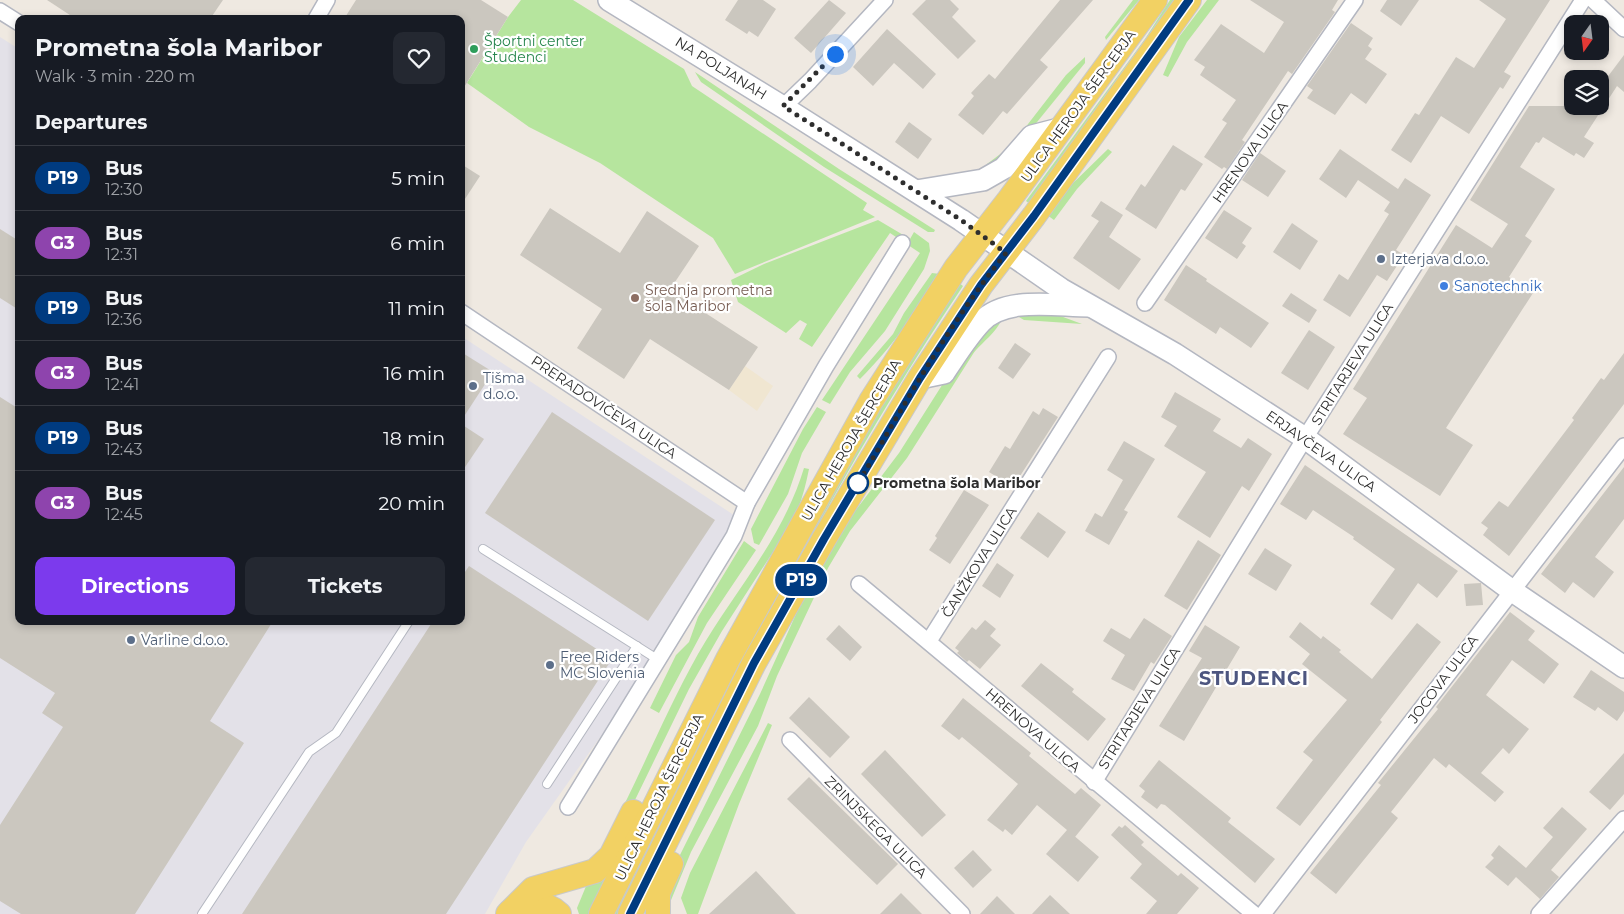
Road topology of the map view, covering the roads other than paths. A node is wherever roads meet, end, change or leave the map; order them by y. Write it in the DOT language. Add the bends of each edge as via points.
graph roads {
  1 [pos="327,0"];
  2 [pos="609,0"];
  3 [pos="885,0"];
  4 [pos="1155,0"];
  5 [pos="1189,0"];
  6 [pos="1355,0"];
  7 [pos="1583,0"];
  8 [pos="1592,0"];
  9 [pos="0,11"];
  10 [pos="318,15"];
  11 [pos="15,20"];
  12 [pos="1624,29"];
  13 [pos="783,106"];
  14 [pos="1059,130"];
  15 [pos="916,191"];
  16 [pos="982,235"];
  17 [pos="902,243"];
  18 [pos="1006,253"];
  19 [pos="1146,303"];
  20 [pos="1091,306"];
  21 [pos="465,315"];
  22 [pos="1108,357"];
  23 [pos="920,378"];
  24 [pos="1305,438"];
  25 [pos="1624,446"];
  26 [pos="746,503"];
  27 [pos="483,549"];
  28 [pos="859,584"];
  29 [pos="1511,590"];
  30 [pos="405,625"];
  31 [pos="929,641"];
  32 [pos="638,646"];
  33 [pos="657,659"];
  34 [pos="1624,666"];
  35 [pos="790,740"];
  36 [pos="1094,782"];
  37 [pos="665,783"];
  38 [pos="547,784"];
  39 [pos="690,789"];
  40 [pos="568,807"];
  41 [pos="1624,819"];
  42 [pos="509,913"];
  43 [pos="202,914"];
  44 [pos="559,914"];
  45 [pos="601,914"];
  46 [pos="630,914"];
  47 [pos="658,914"];
  48 [pos="962,914"];
  49 [pos="1254,914"];
  50 [pos="1263,914"];
  51 [pos="1539,914"];
  1 -- 10 [label="street"];
  2 -- 13 [label="street, NA POLJANAH"];
  3 -- 13 [label="street"];
  4 -- 14 [label="main road, ULICA HEROJA ŠERCERJA"];
  5 -- 18 [label="main road"];
  6 -- 19 [label="street, HRENOVA ULICA"];
  7 -- 24 [label="street, STRITARJEVA ULICA"];
  8 -- 12 [label="street"];
  9 -- 11 [label="street"];
  13 -- 15 [label="street, NA POLJANAH"];
  14 -- 15 [label="street" via="1032,136 1004,168 983,180"];
  14 -- 16 [label="main road, ULICA HEROJA ŠERCERJA"];
  15 -- 16 [label="street, NA POLJANAH"];
  16 -- 18 [label="street, NA POLJANAH"];
  16 -- 37 [label="main road, ULICA HEROJA ŠERCERJA" via="956,268 871,401 757,603"];
  17 -- 26 [label="street"];
  18 -- 20 [label="street, ERJAVČEVA ULICA"];
  18 -- 23 [label="main road"];
  20 -- 23 [label="street" via="1005,307 980,322 944,373"];
  20 -- 24 [label="street, ERJAVČEVA ULICA" via="1175,354"];
  21 -- 26 [label="street, PRERADOVIČEVA ULICA"];
  22 -- 31 [label="street, ČANŽKOVA ULICA"];
  23 -- 39 [label="main road" via="781,614"];
  24 -- 29 [label="street, ERJAVČEVA ULICA"];
  24 -- 36 [label="street, STRITARJEVA ULICA"];
  25 -- 29 [label="street, JOCOVA ULICA"];
  26 -- 33 [label="street" via="734,536"];
  27 -- 32 [label="lane"];
  28 -- 31 [label="street, HRENOVA ULICA"];
  29 -- 34 [label="street, ERJAVČEVA ULICA"];
  29 -- 50 [label="street, JOCOVA ULICA"];
  30 -- 43 [label="lane" via="336,733 309,752"];
  31 -- 36 [label="street, HRENOVA ULICA"];
  32 -- 33 [label="lane"];
  32 -- 38 [label="lane"];
  33 -- 40 [label="street"];
  35 -- 48 [label="street, ZRINJSKEGA ULICA"];
  36 -- 49 [label="street, HRENOVA ULICA"];
  37 -- 42 [label="main road" via="641,798 611,856 595,871 533,889"];
  37 -- 45 [label="main road, ULICA HEROJA ŠERCERJA"];
  39 -- 46 [label="main road"];
  39 -- 47 [label="main road" via="684,835 658,893"];
  41 -- 51 [label="street"];
  42 -- 44 [label="main road" via="531,904 546,905"];
}
